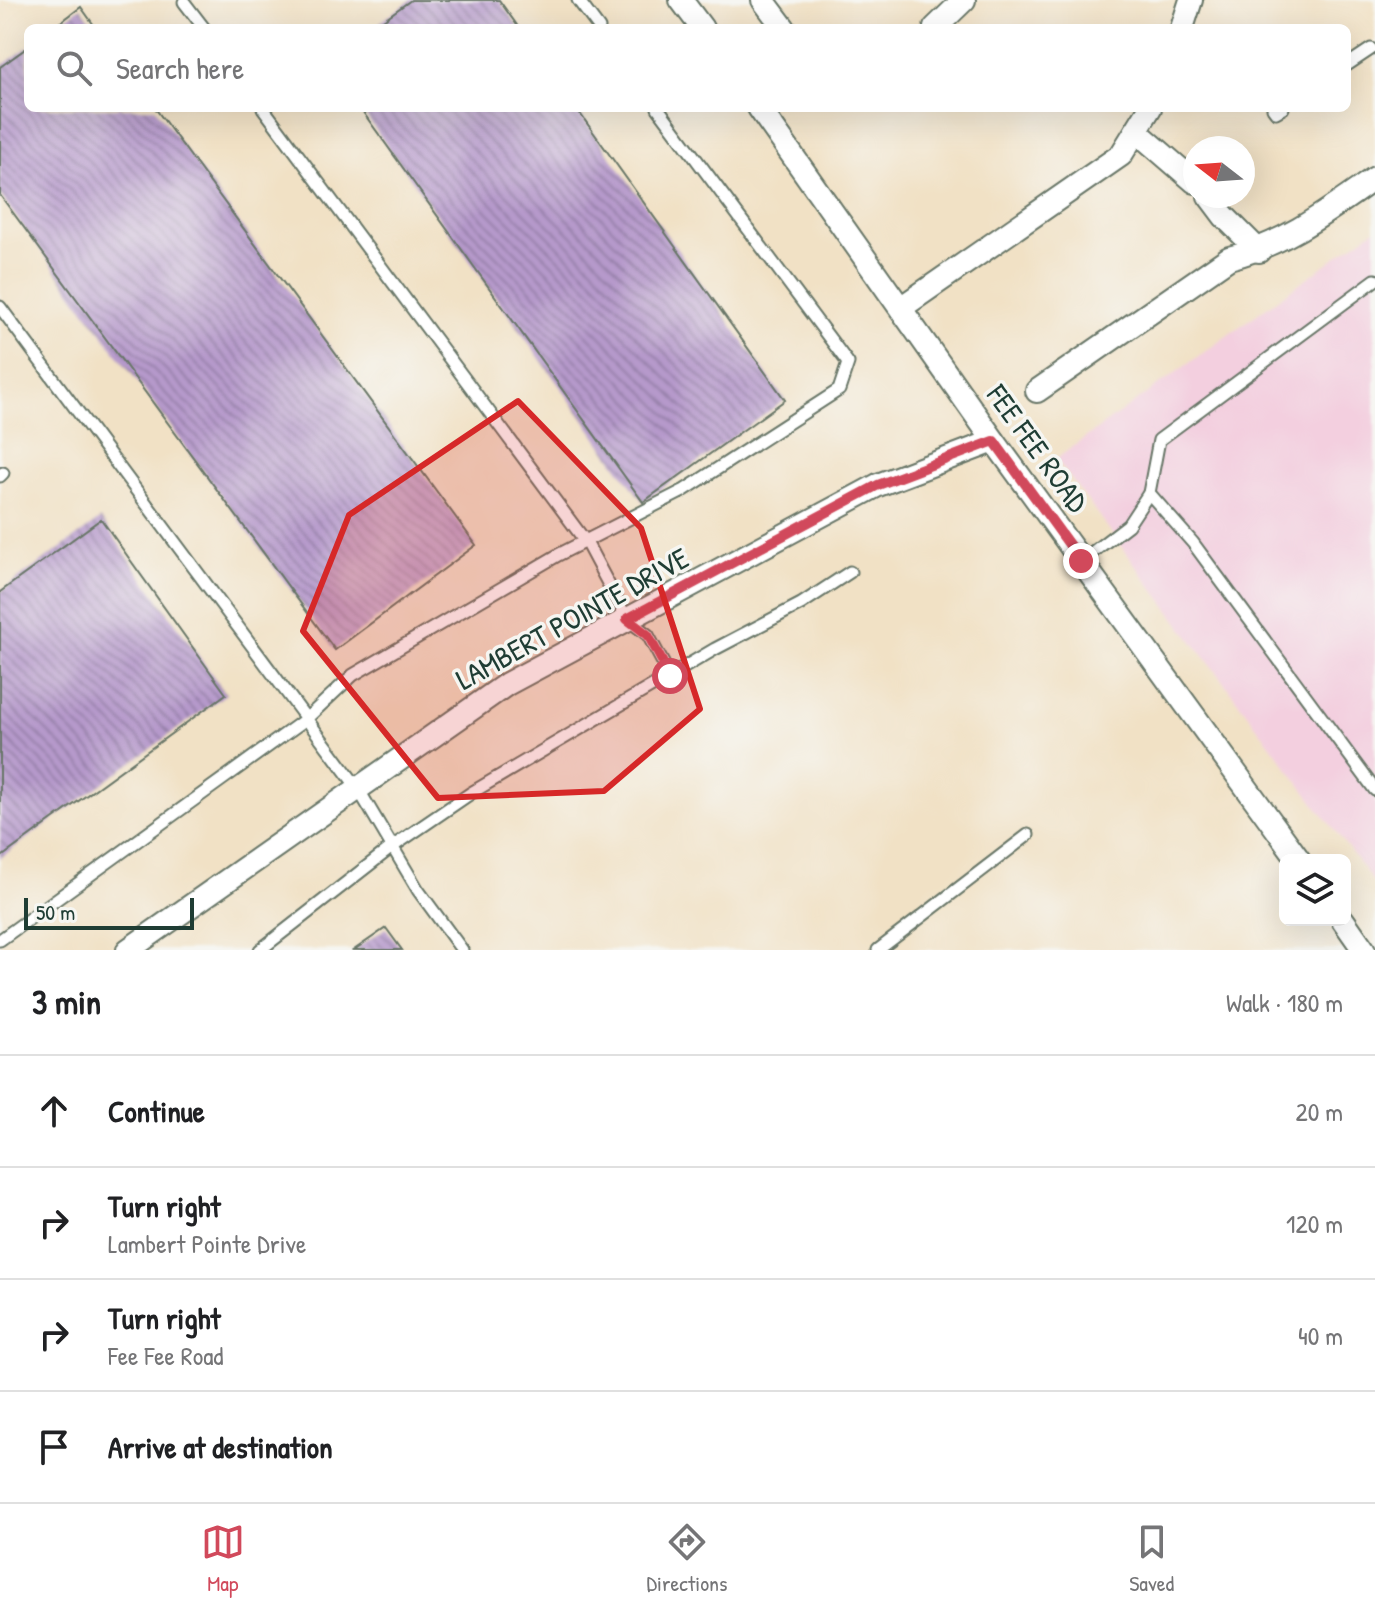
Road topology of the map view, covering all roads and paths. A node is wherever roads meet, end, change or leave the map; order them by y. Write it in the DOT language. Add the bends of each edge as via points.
graph roads {
  1 [pos="578,0"];
  2 [pos="681,0"];
  3 [pos="763,0"];
  4 [pos="964,0"];
  5 [pos="1191,0"];
  6 [pos="184,2"];
  7 [pos="201,24"];
  8 [pos="596,24"];
  9 [pos="699,24"];
  10 [pos="781,24"];
  11 [pos="939,24"];
  12 [pos="1183,24"];
  13 [pos="1371,49"];
  14 [pos="1351,62"];
  15 [pos="266,112"];
  16 [pos="661,112"];
  17 [pos="762,112"];
  18 [pos="1148,112"];
  19 [pos="1136,131"];
  20 [pos="1183,172"];
  21 [pos="1375,178"];
  22 [pos="1218,208"];
  23 [pos="1259,251"];
  24 [pos="1375,280"];
  25 [pos="0,307"];
  26 [pos="902,307"];
  27 [pos="1037,391"];
  28 [pos="994,441"];
  29 [pos="1149,493"];
  30 [pos="586,542"];
  31 [pos="1081,561"];
  32 [pos="850,572"];
  33 [pos="627,619"];
  34 [pos="670,676"];
  35 [pos="306,719"];
  36 [pos="357,787"];
  37 [pos="1375,790"];
  38 [pos="1028,835"];
  39 [pos="392,847"];
  40 [pos="1295,854"];
  41 [pos="1347,926"];
  42 [pos="0,940"];
  43 [pos="128,950"];
  44 [pos="260,950"];
  45 [pos="462,950"];
  46 [pos="878,950"];
  47 [pos="1364,950"];
  1 -- 8 [label="lane"];
  2 -- 9 [label="street"];
  3 -- 10 [label="street"];
  4 -- 11 [label="street"];
  5 -- 12 [label="street"];
  6 -- 7 [label="lane"];
  13 -- 14 [label="lane"];
  15 -- 30 [label="lane"];
  16 -- 30 [label="lane" via="848,363 839,390 828,398 683,491"];
  17 -- 26 [label="street, FEE FEE ROAD"];
  18 -- 19 [label="street"];
  19 -- 20 [label="street"];
  19 -- 26 [label="street" via="1121,155"];
  21 -- 23 [label="street" via="1315,221"];
  22 -- 23 [label="street"];
  23 -- 27 [label="street" via="1229,258"];
  24 -- 29 [label="lane" via="1159,440"];
  25 -- 35 [label="lane"];
  26 -- 28 [label="street, FEE FEE ROAD"];
  28 -- 31 [label="street, FEE FEE ROAD"];
  28 -- 33 [label="street, LAMBERT POINTE DRIVE" via="878,485"];
  29 -- 31 [label="lane" via="1128,525"];
  29 -- 37 [label="lane" via="1193,543"];
  30 -- 33 [label="lane"];
  30 -- 35 [label="lane" via="353,675"];
  31 -- 40 [label="street, FEE FEE ROAD"];
  32 -- 34 [label="lane"];
  33 -- 34 [label="lane" via="648,635"];
  33 -- 36 [label="street, LAMBERT POINTE DRIVE" via="507,684"];
  34 -- 39 [label="lane" via="471,793"];
  35 -- 36 [label="lane"];
  35 -- 42 [label="lane"];
  36 -- 39 [label="lane"];
  36 -- 43 [label="street, LAMBERT POINTE DRIVE"];
  38 -- 46 [label="lane"];
  39 -- 44 [label="lane"];
  39 -- 45 [label="lane"];
  41 -- 47 [label="street"];
}
